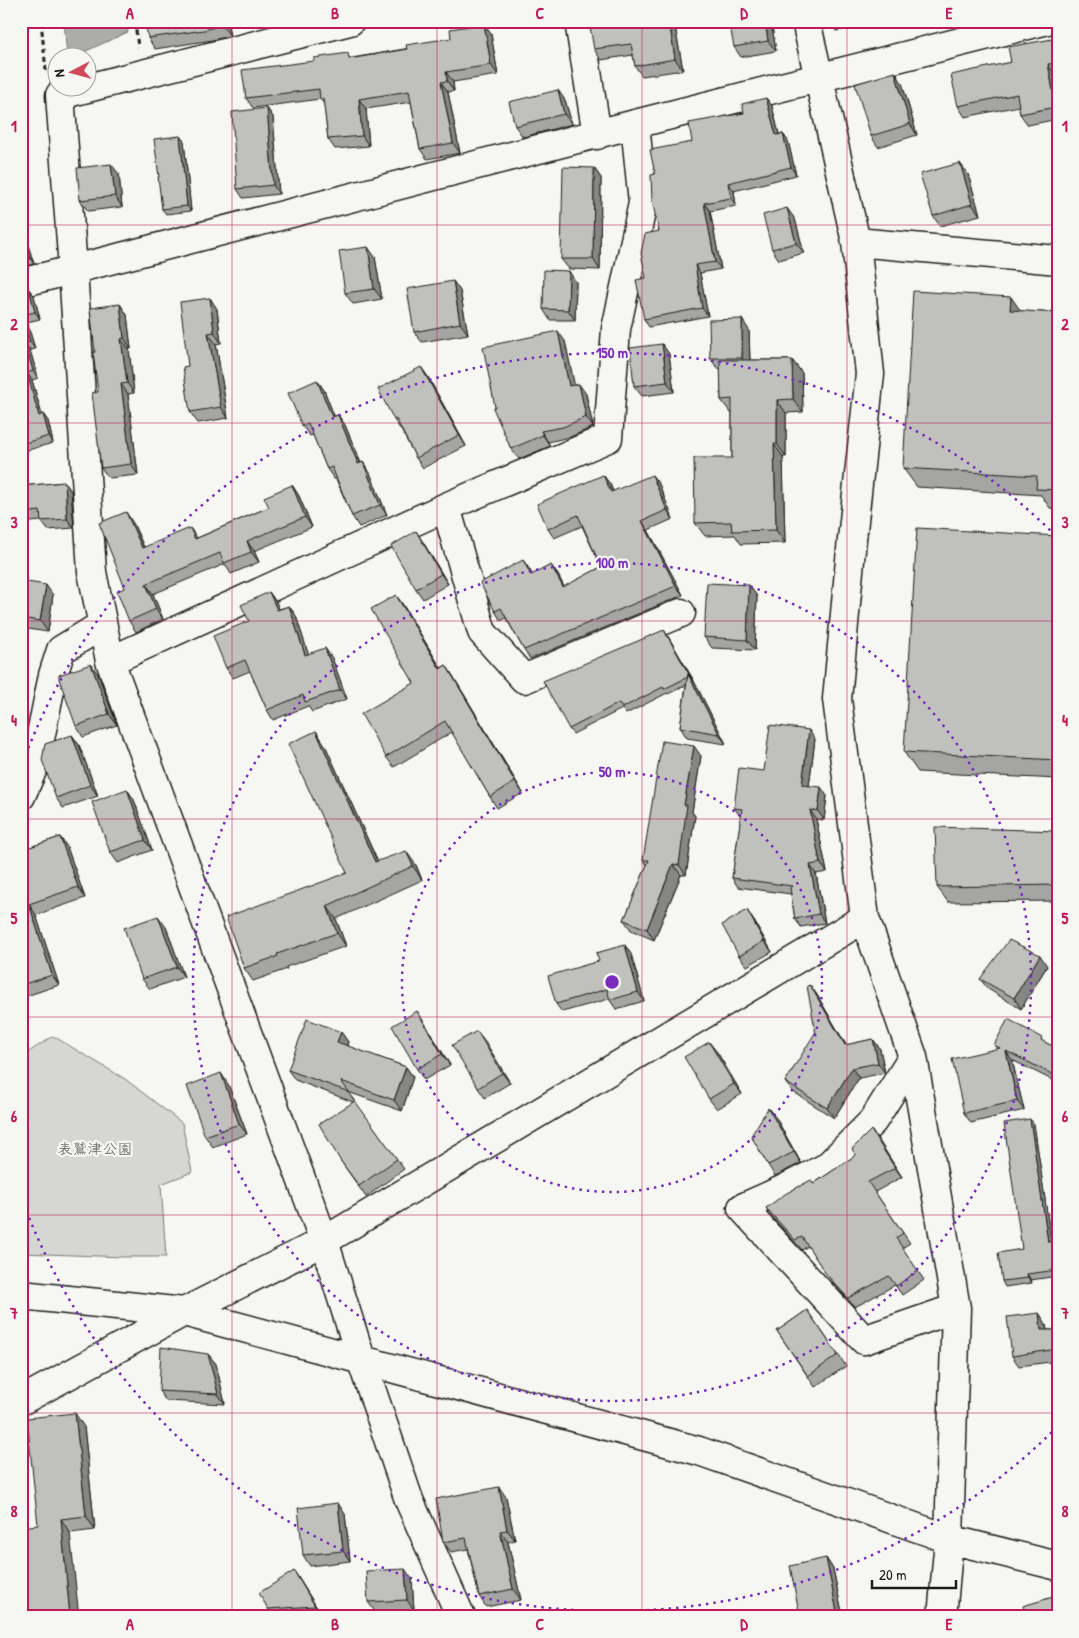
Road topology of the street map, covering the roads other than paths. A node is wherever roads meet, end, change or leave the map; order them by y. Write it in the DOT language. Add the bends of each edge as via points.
graph roads {
  1 [pos="579,21"];
  2 [pos="806,21"];
  3 [pos="1044,21"];
  4 [pos="345,22"];
  5 [pos="819,78"];
  6 [pos="635,124"];
  7 [pos="596,135"];
  8 [pos="856,242"];
  9 [pos="1058,260"];
  10 [pos="73,268"];
  11 [pos="21,283"];
  12 [pos="446,507"];
  13 [pos="681,613"];
  14 [pos="102,625"];
  15 [pos="110,661"];
  16 [pos="21,796"];
  17 [pos="864,918"];
  18 [pos="913,1058"];
  19 [pos="324,1241"];
  20 [pos="21,1295"];
  21 [pos="956,1308"];
  22 [pos="184,1312"];
  23 [pos="361,1359"];
  24 [pos="21,1401"];
  25 [pos="949,1539"];
  26 [pos="1058,1566"];
  27 [pos="461,1617"];
  28 [pos="942,1617"];
  1 -- 7 [label="street"];
  2 -- 5 [label="street"];
  3 -- 5 [label="street"];
  4 -- 10 [label="street" via="60,94"];
  5 -- 6 [label="street"];
  5 -- 8 [label="street"];
  6 -- 7 [label="street"];
  6 -- 12 [label="street" via="642,203 616,329 608,438"];
  7 -- 10 [label="street"];
  8 -- 9 [label="street"];
  8 -- 17 [label="street" via="870,374 837,699"];
  10 -- 11 [label="street"];
  10 -- 14 [label="street" via="92,572"];
  12 -- 13 [label="street" via="482,632 524,679"];
  12 -- 15 [label="street"];
  14 -- 15 [label="street"];
  14 -- 16 [label="street" via="61,650 52,675 35,764"];
  15 -- 19 [label="street"];
  17 -- 18 [label="street"];
  17 -- 19 [label="street"];
  18 -- 21 [label="street"];
  18 -- 21 [label="street" via="873,1121 827,1167 742,1208 864,1340"];
  19 -- 22 [label="street"];
  19 -- 23 [label="street"];
  20 -- 22 [label="street"];
  21 -- 25 [label="street"];
  22 -- 23 [label="street"];
  22 -- 24 [label="street"];
  23 -- 25 [label="street" via="699,1451"];
  23 -- 27 [label="street" via="409,1500"];
  25 -- 26 [label="street"];
  25 -- 28 [label="street"];
}
